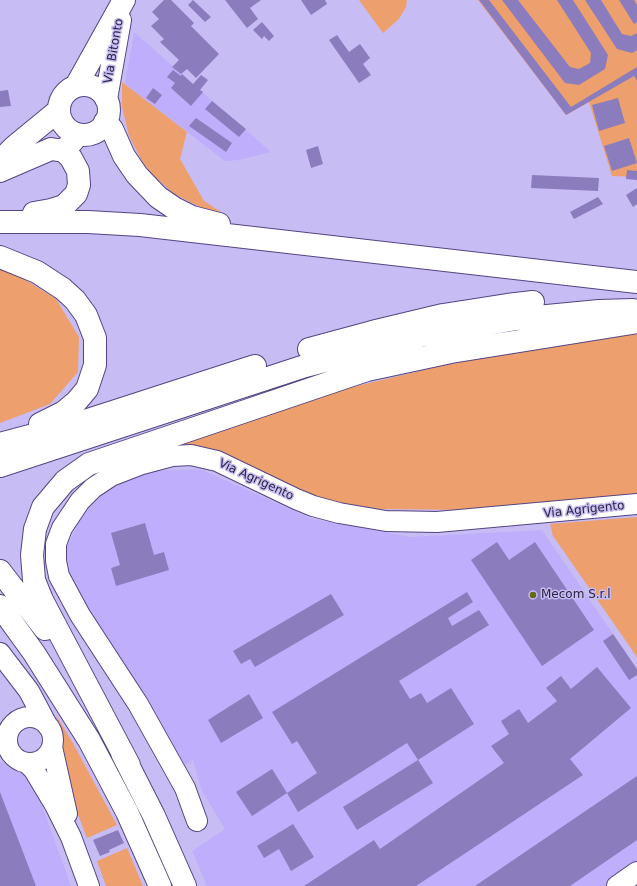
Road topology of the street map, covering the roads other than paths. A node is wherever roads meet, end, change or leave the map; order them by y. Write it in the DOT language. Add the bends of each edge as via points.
graph roads {
  1 [pos="118,1"];
  2 [pos="76,86"];
  3 [pos="106,98"];
  4 [pos="59,110"];
  5 [pos="105,122"];
  6 [pos="79,134"];
  7 [pos="64,151"];
  8 [pos="0,161"];
  9 [pos="0,171"];
  10 [pos="0,217"];
  11 [pos="0,222"];
  12 [pos="353,250"];
  13 [pos="0,257"];
  14 [pos="637,282"];
  15 [pos="637,296"];
  16 [pos="637,310"];
  17 [pos="637,322"];
  18 [pos="0,442"];
  19 [pos="0,466"];
  20 [pos="637,504"];
  21 [pos="0,571"];
  22 [pos="0,606"];
  23 [pos="5,660"];
  24 [pos="48,725"];
  25 [pos="7,732"];
  26 [pos="52,747"];
  27 [pos="15,760"];
  28 [pos="129,765"];
  29 [pos="197,821"];
  30 [pos="71,837"];
  31 [pos="637,872"];
  32 [pos="90,886"];
  33 [pos="160,886"];
  34 [pos="185,886"];
  35 [pos="617,886"];
  1 -- 2 [label="main road, Via Bitonto"];
  1 -- 3 [label="main road, Via Bitonto"];
  2 -- 3 [label="main road" via="93,87"];
  2 -- 4 [label="main road" via="63,95"];
  3 -- 5 [label="main road" via="108,111"];
  4 -- 6 [label="main road" via="67,128"];
  4 -- 8 [label="main road"];
  5 -- 6 [label="main road" via="96,131"];
  5 -- 12 [label="main road" via="112,129 136,175 158,197 174,208 192,217 218,224"];
  6 -- 7 [label="main road"];
  7 -- 9 [label="main road" via="51,149"];
  7 -- 10 [label="main road" via="74,162 79,175 78,189 69,203 51,210"];
  11 -- 12 [label="main road" via="114,223"];
  12 -- 14 [label="main road"];
  13 -- 18 [label="main road" via="37,272 71,296 89,321 97,352 91,380 76,402 59,415"];
  15 -- 18 [label="main road" via="507,305 443,315 298,352 82,422"];
  16 -- 19 [label="main road" via="516,319 420,336 305,366"];
  17 -- 28 [label="main road" via="458,351 367,370 89,464 65,481 43,507 35,529 32,561 34,580 42,600"];
  20 -- 29 [label="street, Via Agrigento" via="437,522 386,521 314,506 217,461 191,455 172,456 142,464 111,476 93,488 80,501 62,528 56,544 59,576 80,614 138,704 185,788"];
  21 -- 28 [label="main road" via="67,660"];
  22 -- 33 [label="main road" via="38,658 89,740 128,812"];
  23 -- 24 [label="street" via="29,691"];
  23 -- 25 [label="street" via="20,693 20,704"];
  24 -- 25 [label="street" via="30,717 18,720"];
  24 -- 26 [label="street" via="52,732"];
  25 -- 27 [label="street" via="8,746"];
  26 -- 27 [label="street" via="42,759"];
  26 -- 30 [label="street"];
  27 -- 30 [label="street" via="34,770"];
  28 -- 34 [label="main road"];
  30 -- 32 [label="street"];
  31 -- 35 [label="street"];
}
